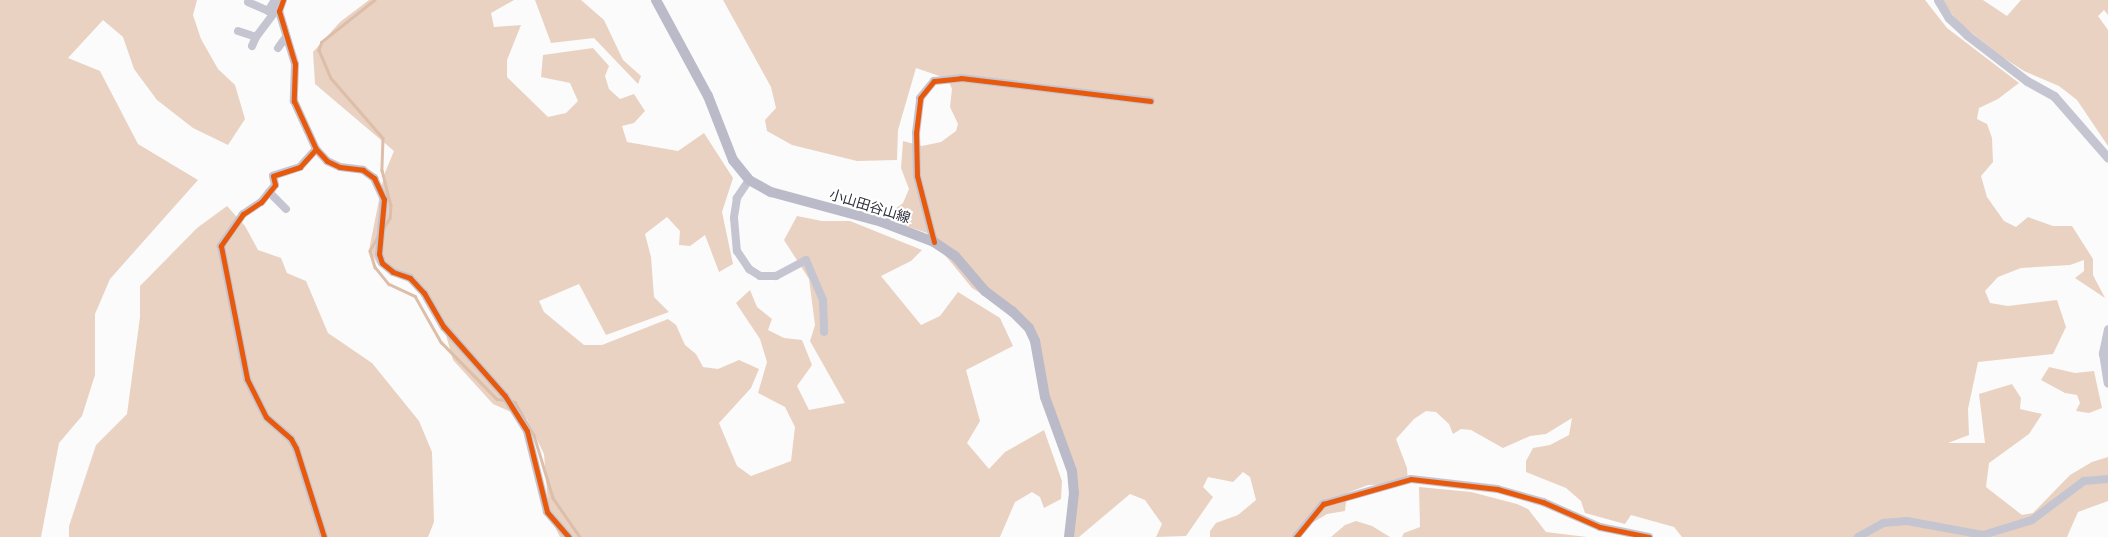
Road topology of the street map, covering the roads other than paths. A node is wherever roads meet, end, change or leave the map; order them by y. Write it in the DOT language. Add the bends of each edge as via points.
graph roads {
  1 [pos="656,0"];
  2 [pos="1938,0"];
  3 [pos="280,1"];
  4 [pos="248,2"];
  5 [pos="238,31"];
  6 [pos="256,37"];
  7 [pos="286,37"];
  8 [pos="252,46"];
  9 [pos="278,48"];
  10 [pos="1151,101"];
  11 [pos="316,149"];
  12 [pos="2108,158"];
  13 [pos="749,180"];
  14 [pos="269,192"];
  15 [pos="286,209"];
  16 [pos="934,242"];
  17 [pos="2108,329"];
  18 [pos="824,332"];
  19 [pos="2108,383"];
  20 [pos="2108,479"];
  21 [pos="324,537"];
  22 [pos="569,537"];
  23 [pos="1069,537"];
  24 [pos="1296,537"];
  25 [pos="1649,537"];
  26 [pos="1858,537"];
  1 -- 13 [label="main road, 小山田谷山線" via="708,96 733,160"];
  2 -- 12 [label="street" via="1949,18 1967,35 2021,77 2054,96 2083,125"];
  3 -- 4 [label="street" via="268,11"];
  3 -- 6 [label="street"];
  3 -- 7 [label="street" via="279,11"];
  5 -- 6 [label="street"];
  6 -- 8 [label="street"];
  7 -- 9 [label="street"];
  7 -- 11 [label="street" via="295,64 294,101"];
  10 -- 16 [label="street" via="961,78 934,82 920,98 916,133 918,176"];
  11 -- 14 [label="street" via="300,167 273,176 275,185"];
  11 -- 22 [label="street" via="327,161 340,167 363,170 374,178 384,199 379,254 382,263 393,272 410,278 424,293 444,327 505,396 527,431 547,512"];
  13 -- 16 [label="main road, 小山田谷山線" via="771,192 882,222"];
  13 -- 18 [label="street" via="737,198 734,218 738,251 750,270 760,276 776,276 806,260 823,300"];
  14 -- 15 [label="street"];
  14 -- 21 [label="street" via="243,214 223,238 221,259 248,379 266,417 291,439 296,448"];
  16 -- 23 [label="main road, 小山田谷山線" via="955,256 985,291 1012,311 1033,334 1045,397 1072,471 1074,493"];
  17 -- 19 [label="street" via="2103,354"];
  20 -- 26 [label="street" via="2084,481 2032,520 1983,535 1907,521 1883,523"];
  24 -- 25 [label="street" via="1323,504 1411,478 1498,489 1543,502 1600,527"];
}
